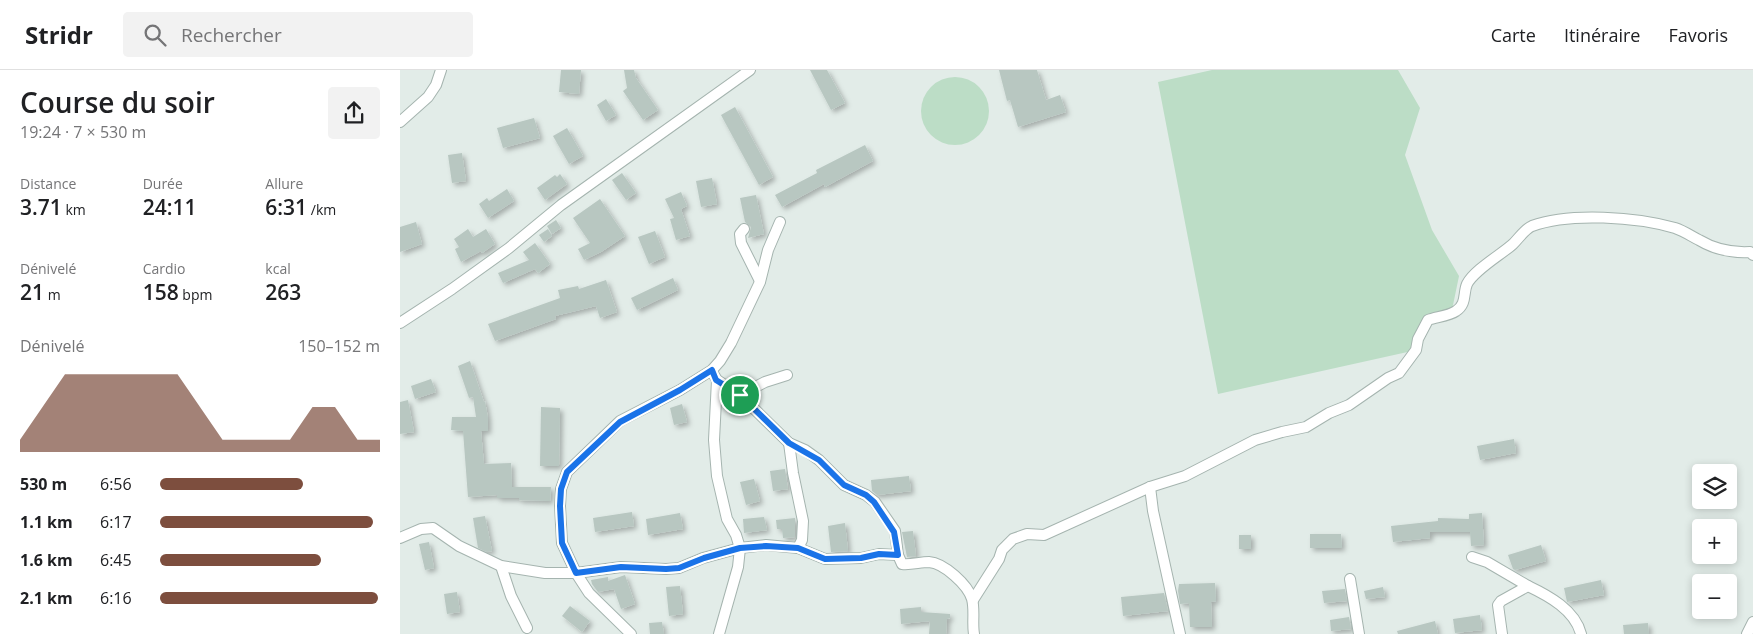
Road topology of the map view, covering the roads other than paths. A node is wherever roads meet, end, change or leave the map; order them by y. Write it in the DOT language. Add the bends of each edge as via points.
graph roads {
  1 [pos="441,70"];
  2 [pos="750,70"];
  3 [pos="400,122"];
  4 [pos="780,222"];
  5 [pos="744,229"];
  6 [pos="1753,255"];
  7 [pos="760,282"];
  8 [pos="400,322"];
  9 [pos="712,370"];
  10 [pos="787,375"];
  11 [pos="716,380"];
  12 [pos="740,395"];
  13 [pos="789,443"];
  14 [pos="1150,487"];
  15 [pos="400,538"];
  16 [pos="740,548"];
  17 [pos="798,548"];
  18 [pos="898,555"];
  19 [pos="1472,557"];
  20 [pos="501,566"];
  21 [pos="576,573"];
  22 [pos="1350,579"];
  23 [pos="1528,586"];
  24 [pos="973,600"];
  25 [pos="1753,622"];
  26 [pos="527,628"];
  27 [pos="631,634"];
  28 [pos="718,634"];
  29 [pos="974,634"];
  30 [pos="1180,634"];
  31 [pos="1359,634"];
  32 [pos="1502,634"];
  33 [pos="1581,634"];
  34 [pos="1747,634"];
  1 -- 3 [label="street" via="428,97"];
  2 -- 8 [label="street" via="561,205 509,248"];
  4 -- 7 [label="street" via="768,250"];
  5 -- 7 [label="street" via="740,234 741,243"];
  6 -- 14 [label="street" via="1716,248 1675,228 1638,220 1603,217 1552,220 1530,227 1467,284 1464,302 1456,311 1428,320 1416,350 1399,373 1306,427 1255,440 1185,476"];
  7 -- 9 [label="street" via="731,343"];
  9 -- 11 [label="street"];
  9 -- 21 [label="street" via="620,422 567,472 561,489 562,543"];
  10 -- 12 [label="street"];
  11 -- 12 [label="street"];
  11 -- 16 [label="street" via="714,440 717,476 727,519"];
  12 -- 13 [label="street"];
  13 -- 17 [label="street" via="804,520"];
  13 -- 18 [label="street" via="819,460 844,485 874,502 894,532"];
  14 -- 24 [label="street" via="1044,534 1026,534 1013,539 1002,550"];
  14 -- 30 [label="street"];
  15 -- 20 [label="street" via="421,528 433,528 459,546"];
  16 -- 17 [label="street"];
  16 -- 21 [label="street" via="679,568 621,567"];
  16 -- 28 [label="street" via="738,568"];
  17 -- 18 [label="street" via="825,559"];
  18 -- 24 [label="street" via="902,564 931,562 944,568 969,591"];
  19 -- 23 [label="street"];
  20 -- 21 [label="street" via="545,573"];
  20 -- 26 [label="street"];
  21 -- 27 [label="street" via="590,593"];
  22 -- 31 [label="street"];
  23 -- 32 [label="street" via="1498,605"];
  23 -- 33 [label="street" via="1560,604"];
  24 -- 29 [label="street"];
  25 -- 34 [label="street"];
}
